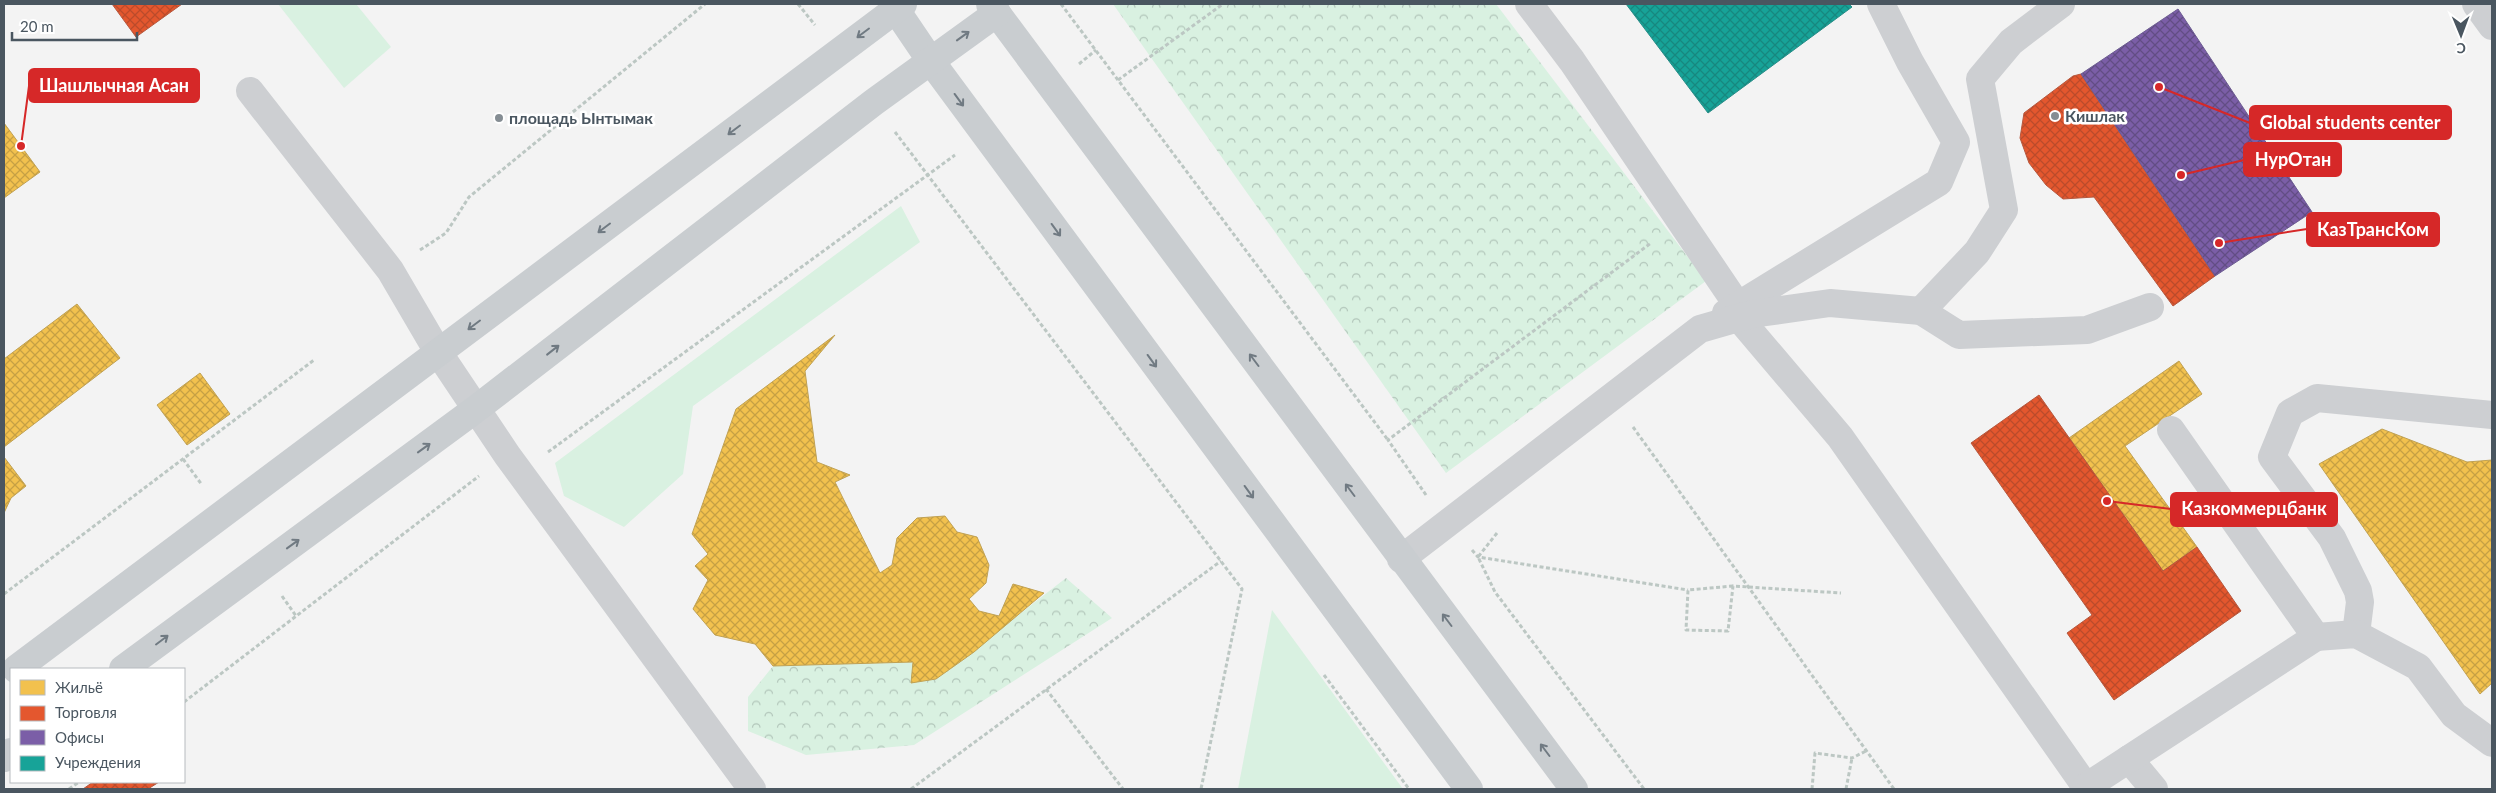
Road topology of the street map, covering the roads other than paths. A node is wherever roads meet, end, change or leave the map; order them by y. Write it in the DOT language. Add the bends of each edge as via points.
graph roads {
  1 [pos="1529,4"];
  2 [pos="1882,4"];
  3 [pos="2061,4"];
  4 [pos="2476,4"];
  5 [pos="897,5"];
  6 [pos="994,8"];
  7 [pos="2492,26"];
  8 [pos="930,60"];
  9 [pos="250,91"];
  10 [pos="2150,307"];
  11 [pos="1921,311"];
  12 [pos="1739,312"];
  13 [pos="438,352"];
  14 [pos="476,409"];
  15 [pos="2492,415"];
  16 [pos="2170,430"];
  17 [pos="1401,559"];
  18 [pos="2356,634"];
  19 [pos="2316,637"];
  20 [pos="17,668"];
  21 [pos="124,668"];
  22 [pos="2492,743"];
  23 [pos="2129,759"];
  24 [pos="2085,788"];
  25 [pos="752,789"];
  26 [pos="1468,789"];
  27 [pos="1574,789"];
  28 [pos="2154,789"];
  1 -- 12 [label="street" via="1572,61"];
  2 -- 12 [label="street" via="1910,62 1956,142 1939,182"];
  3 -- 11 [label="street" via="2011,42 1980,80 2004,210 1977,252"];
  4 -- 7 [label="street"];
  5 -- 8 [label="main road"];
  5 -- 13 [label="main road, one-way"];
  8 -- 6 [label="main road, one-way"];
  17 -- 6 [label="main road, one-way"];
  14 -- 8 [label="main road, one-way"];
  8 -- 26 [label="main road, one-way"];
  9 -- 13 [label="street" via="390,270"];
  10 -- 11 [label="street" via="2087,330 1959,335"];
  11 -- 12 [label="street" via="1830,303"];
  12 -- 17 [label="street" via="1700,329"];
  12 -- 24 [label="street" via="1840,437"];
  13 -- 14 [label="street"];
  13 -- 20 [label="main road"];
  21 -- 14 [label="main road, one-way"];
  14 -- 25 [label="street"];
  15 -- 18 [label="street" via="2317,398 2290,413 2272,457 2332,538 2358,591"];
  16 -- 19 [label="street"];
  27 -- 17 [label="main road, one-way"];
  18 -- 19 [label="street"];
  18 -- 22 [label="street" via="2418,667 2454,715"];
  19 -- 23 [label="street"];
  23 -- 24 [label="street"];
  23 -- 28 [label="street"];
}
